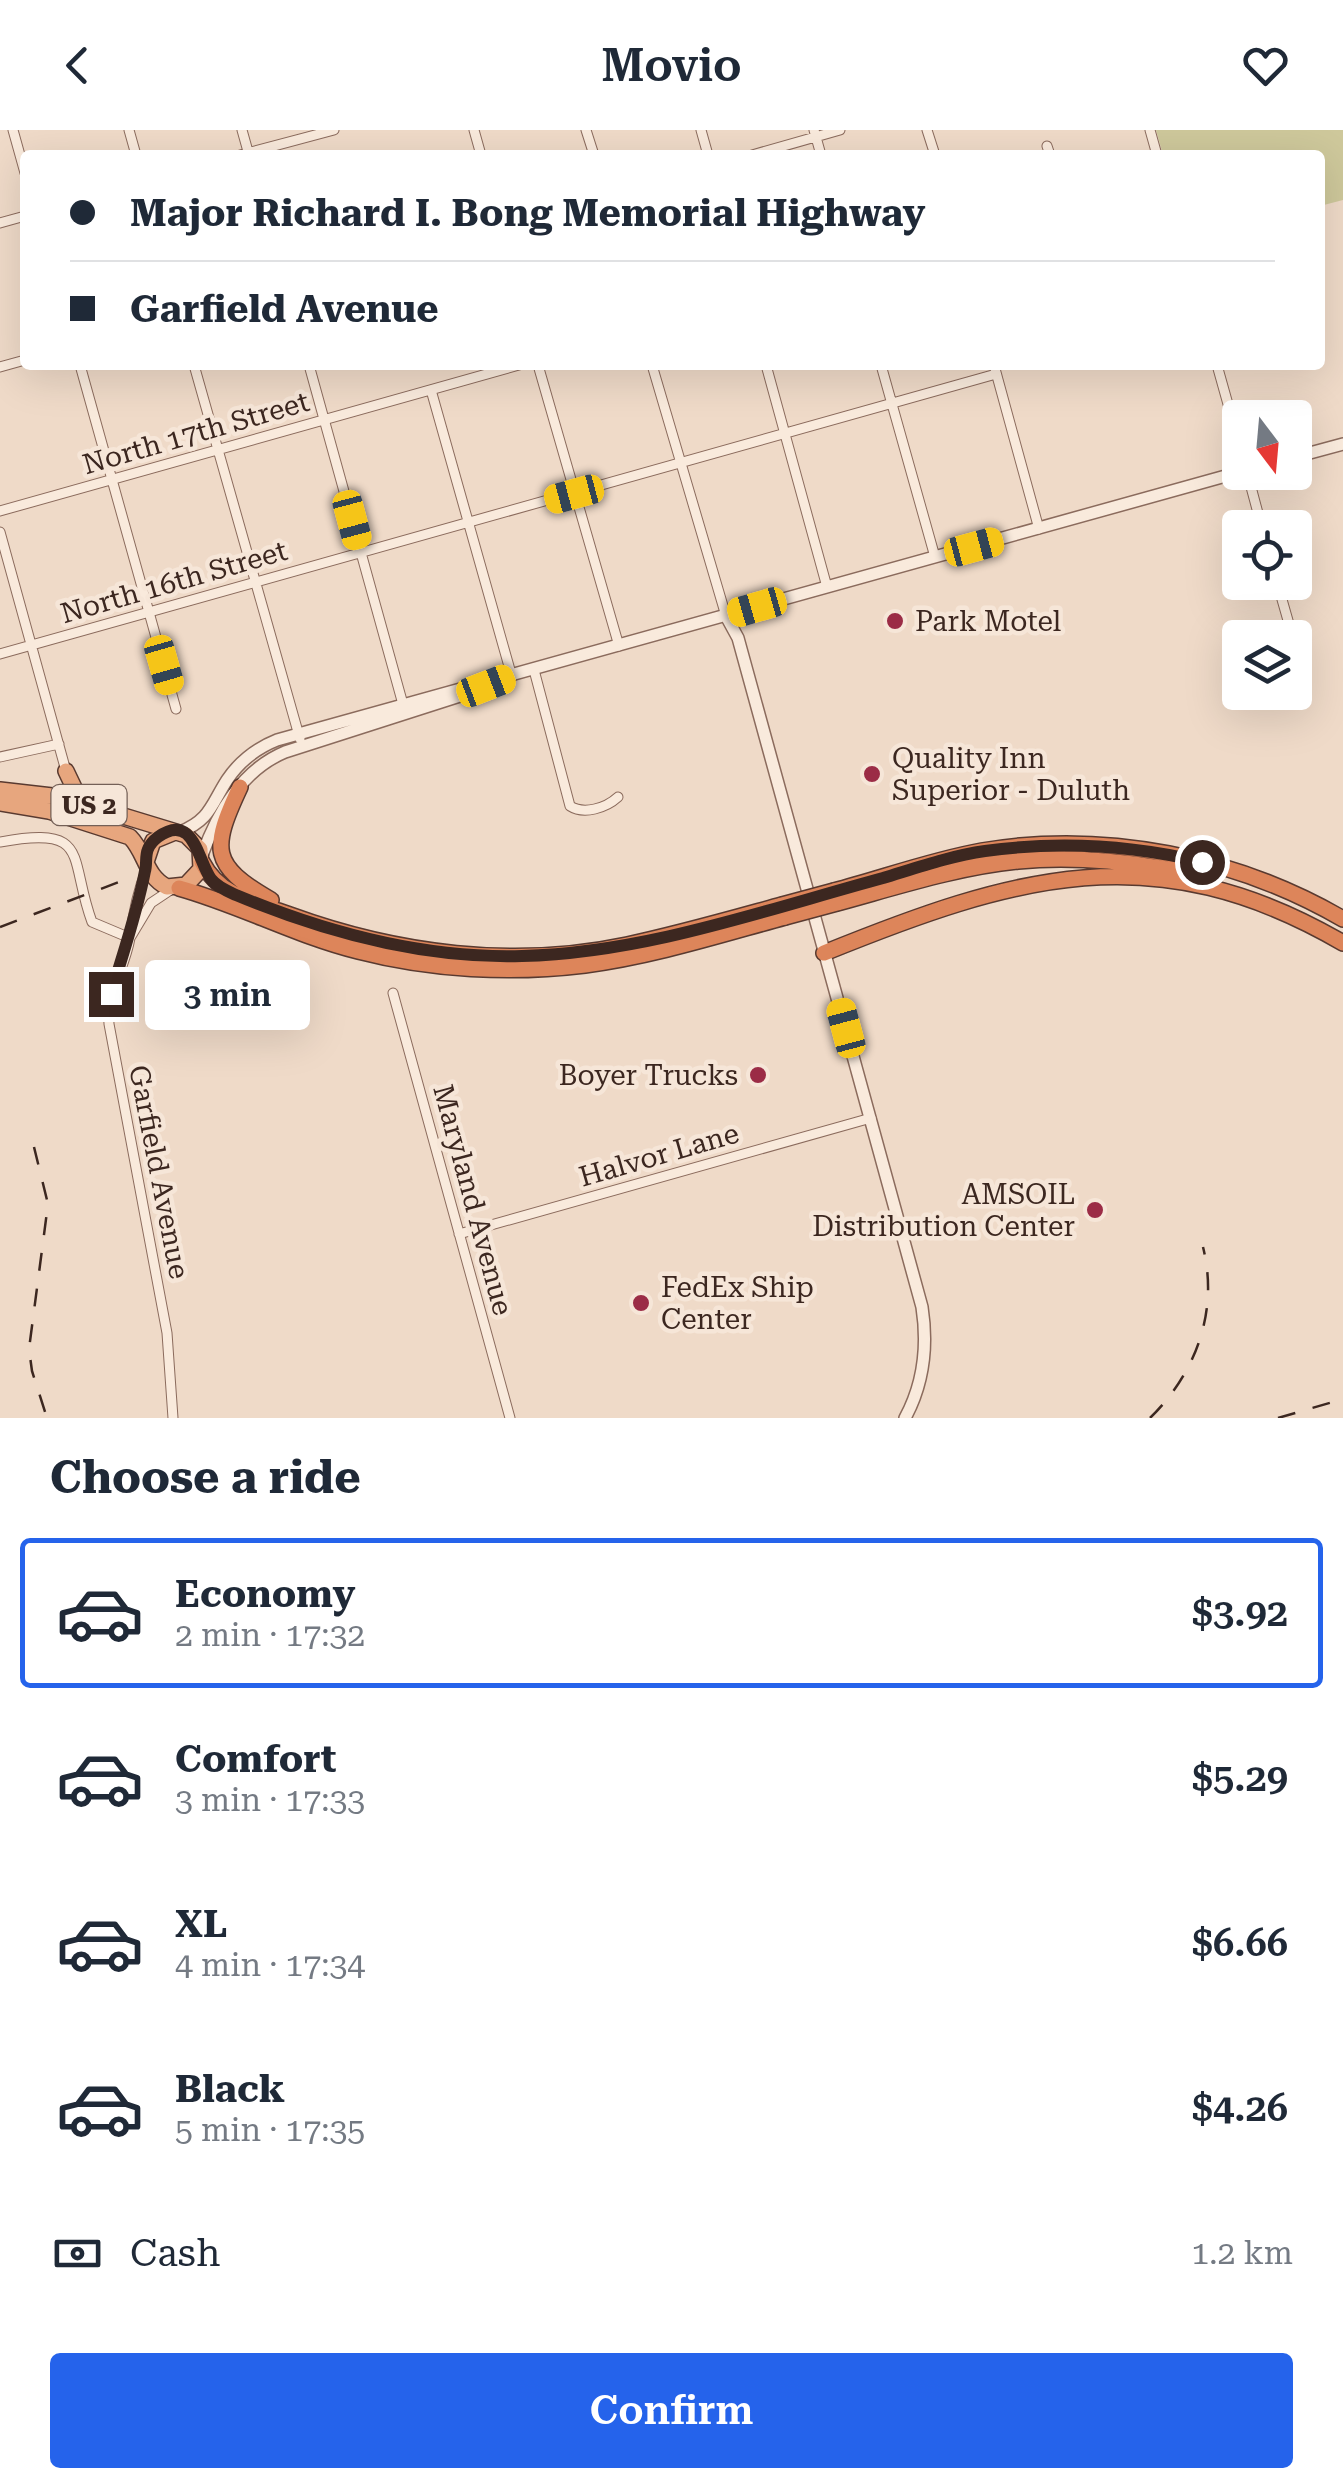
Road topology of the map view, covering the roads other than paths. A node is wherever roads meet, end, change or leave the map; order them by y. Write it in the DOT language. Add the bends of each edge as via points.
graph roads {
  1 [pos="13,130"];
  2 [pos="334,130"];
  3 [pos="840,130"];
  4 [pos="815,134"];
  5 [pos="261,150"];
  6 [pos="767,150"];
  7 [pos="20,155"];
  8 [pos="81,370"];
  9 [pos="195,370"];
  10 [pos="310,370"];
  11 [pos="501,370"];
  12 [pos="539,370"];
  13 [pos="653,370"];
  14 [pos="767,370"];
  15 [pos="882,370"];
  16 [pos="992,370"];
  17 [pos="995,370"];
  18 [pos="1218,370"];
  19 [pos="431,390"];
  20 [pos="1227,400"];
  21 [pos="892,404"];
  22 [pos="324,420"];
  23 [pos="784,434"];
  24 [pos="1343,444"];
  25 [pos="218,450"];
  26 [pos="1312,452"];
  27 [pos="680,464"];
  28 [pos="1222,478"];
  29 [pos="112,480"];
  30 [pos="574,494"];
  31 [pos="0,511"];
  32 [pos="470,524"];
  33 [pos="1039,528"];
  34 [pos="0,532"];
  35 [pos="361,554"];
  36 [pos="935,557"];
  37 [pos="255,583"];
  38 [pos="828,587"];
  39 [pos="148,612"];
  40 [pos="726,616"];
  41 [pos="32,645"];
  42 [pos="619,646"];
  43 [pos="0,654"];
  44 [pos="534,670"];
  45 [pos="512,677"];
  46 [pos="176,709"];
  47 [pos="404,710"];
  48 [pos="298,733"];
  49 [pos="59,744"];
  50 [pos="302,746"];
  51 [pos="0,758"];
  52 [pos="66,771"];
  53 [pos="240,787"];
  54 [pos="0,790"];
  55 [pos="42,794"];
  56 [pos="618,797"];
  57 [pos="0,804"];
  58 [pos="93,806"];
  59 [pos="178,832"];
  60 [pos="0,842"];
  61 [pos="202,859"];
  62 [pos="146,865"];
  63 [pos="177,888"];
  64 [pos="835,897"];
  65 [pos="784,911"];
  66 [pos="1343,919"];
  67 [pos="309,922"];
  68 [pos="1343,935"];
  69 [pos="130,938"];
  70 [pos="1343,943"];
  71 [pos="824,952"];
  72 [pos="392,994"];
  73 [pos="870,1118"];
  74 [pos="459,1234"];
  75 [pos="172,1418"];
  76 [pos="510,1418"];
  77 [pos="905,1418"];
  1 -- 7 [label="street"];
  2 -- 5 [label="street"];
  3 -- 4 [label="street"];
  4 -- 6 [label="street"];
  8 -- 29 [label="street"];
  9 -- 25 [label="street"];
  10 -- 22 [label="street"];
  11 -- 19 [label="street, North 17th Street"];
  12 -- 30 [label="street"];
  13 -- 27 [label="street"];
  14 -- 23 [label="street"];
  15 -- 21 [label="street"];
  16 -- 21 [label="street, North 16th Street"];
  17 -- 33 [label="street"];
  18 -- 20 [label="street"];
  19 -- 22 [label="street, North 17th Street"];
  19 -- 32 [label="street"];
  21 -- 23 [label="street, North 16th Street"];
  21 -- 36 [label="street"];
  22 -- 25 [label="street, North 17th Street"];
  22 -- 35 [label="street"];
  23 -- 27 [label="street, North 16th Street"];
  23 -- 38 [label="street"];
  24 -- 26 [label="street"];
  25 -- 29 [label="street, North 17th Street"];
  25 -- 37 [label="street"];
  27 -- 30 [label="street, North 16th Street"];
  27 -- 40 [label="street"];
  28 -- 33 [label="street"];
  29 -- 31 [label="street, North 17th Street"];
  29 -- 39 [label="street"];
  30 -- 32 [label="street, North 16th Street"];
  30 -- 42 [label="street"];
  32 -- 35 [label="street, North 16th Street"];
  32 -- 45 [label="street"];
  33 -- 36 [label="street"];
  34 -- 41 [label="street"];
  35 -- 37 [label="street, North 16th Street"];
  35 -- 47 [label="street"];
  36 -- 38 [label="street"];
  37 -- 39 [label="street, North 16th Street"];
  37 -- 48 [label="street"];
  38 -- 40 [label="street"];
  39 -- 41 [label="street, North 16th Street"];
  39 -- 46 [label="street"];
  40 -- 42 [label="street"];
  40 -- 71 [label="street" via="738,638"];
  41 -- 43 [label="street, North 16th Street"];
  41 -- 49 [label="street"];
  42 -- 44 [label="street"];
  44 -- 45 [label="street"];
  44 -- 56 [label="street" via="570,806 582,811"];
  45 -- 47 [label="street"];
  47 -- 48 [label="street"];
  47 -- 50 [label="street"];
  48 -- 50 [label="street"];
  48 -- 59 [label="street" via="249,756 205,819"];
  49 -- 51 [label="street"];
  49 -- 52 [label="street"];
  50 -- 53 [label="street" via="267,761"];
  52 -- 55 [label="highway" via="58,788"];
  52 -- 58 [label="highway"];
  53 -- 61 [label="street" via="219,815"];
  53 -- 67 [label="highway" via="221,836 223,863 237,880"];
  54 -- 55 [label="highway, US 2"];
  55 -- 58 [label="highway, US 2"];
  57 -- 62 [label="highway, US 2" via="118,832 134,840"];
  58 -- 59 [label="highway, US 2"];
  59 -- 61 [label="highway, US 2" via="192,838"];
  59 -- 62 [label="highway" via="154,840"];
  60 -- 69 [label="street" via="44,836 66,844 77,858 92,922"];
  61 -- 63 [label="highway" via="192,881"];
  61 -- 67 [label="highway, US 2" via="220,887"];
  62 -- 63 [label="highway, US 2" via="154,880"];
  62 -- 69 [label="street, Garfield Avenue"];
  63 -- 65 [label="highway, US 2" via="358,951 472,968 583,965 651,953"];
  63 -- 69 [label="street, Garfield Avenue" via="151,904"];
  64 -- 65 [label="highway, US 2, bridge"];
  64 -- 66 [label="highway, US 2" via="982,852 1112,846 1238,871"];
  64 -- 68 [label="highway, US 2" via="1017,861 1110,860 1233,884"];
  65 -- 67 [label="highway, US 2" via="626,946 525,956 395,946"];
  69 -- 75 [label="street, Garfield Avenue" via="111,994 109,1024 167,1333"];
  70 -- 71 [label="highway" via="1235,894 1170,880 1098,876 984,895"];
  71 -- 73 [label="street"];
  72 -- 74 [label="street, Maryland Avenue"];
  73 -- 74 [label="street, Halvor Lane"];
  73 -- 77 [label="street" via="924,1321 922,1372"];
  74 -- 76 [label="street, Maryland Avenue"];
}
